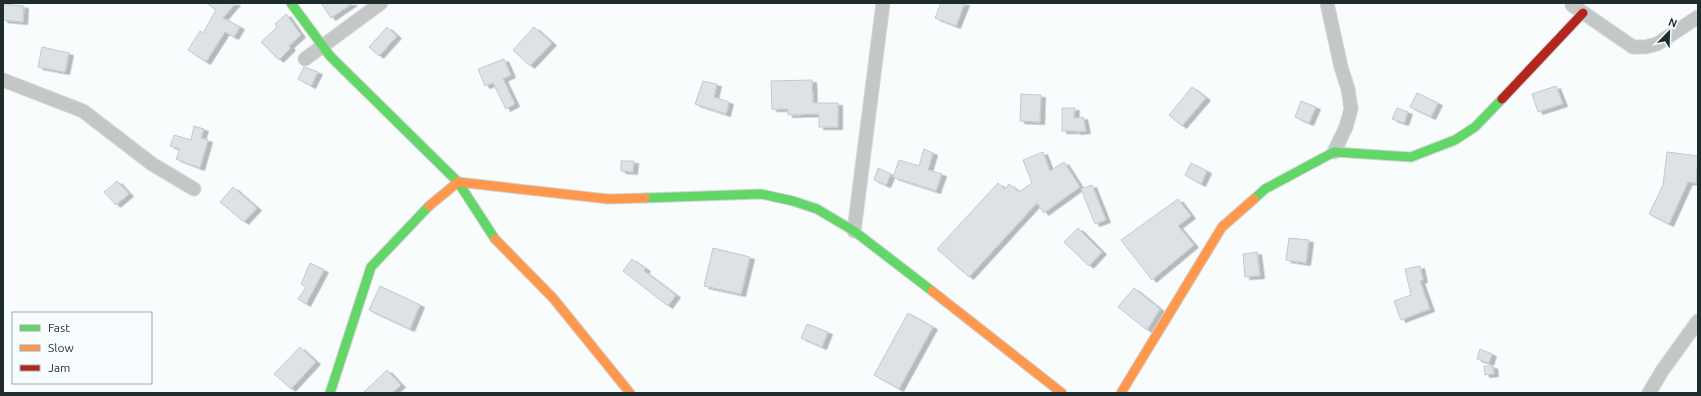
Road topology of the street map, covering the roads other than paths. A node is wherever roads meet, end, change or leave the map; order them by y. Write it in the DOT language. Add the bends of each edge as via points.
graph roads {
  1 [pos="291,3"];
  2 [pos="381,3"];
  3 [pos="883,3"];
  4 [pos="1327,3"];
  5 [pos="1572,5"];
  6 [pos="1583,13"];
  7 [pos="1698,17"];
  8 [pos="322,46"];
  9 [pos="305,59"];
  10 [pos="3,80"];
  11 [pos="1334,152"];
  12 [pos="458,182"];
  13 [pos="194,189"];
  14 [pos="854,231"];
  15 [pos="1698,321"];
  16 [pos="330,393"];
  17 [pos="630,393"];
  18 [pos="1062,393"];
  19 [pos="1121,393"];
  20 [pos="1649,393"];
  1 -- 8 [label="street"];
  2 -- 8 [label="street"];
  3 -- 14 [label="street"];
  4 -- 11 [label="street" via="1352,109"];
  5 -- 6 [label="street"];
  6 -- 7 [label="street" via="1633,47 1657,44"];
  6 -- 11 [label="street" via="1475,127 1455,140 1411,157"];
  8 -- 9 [label="street"];
  8 -- 12 [label="street"];
  10 -- 13 [label="street" via="83,111 152,164"];
  11 -- 19 [label="street" via="1265,190 1222,227"];
  12 -- 14 [label="street" via="608,199 761,194 817,209"];
  12 -- 16 [label="street" via="420,214 371,267"];
  12 -- 17 [label="street" via="494,237 553,298"];
  14 -- 18 [label="street"];
  15 -- 20 [label="street"];
}
